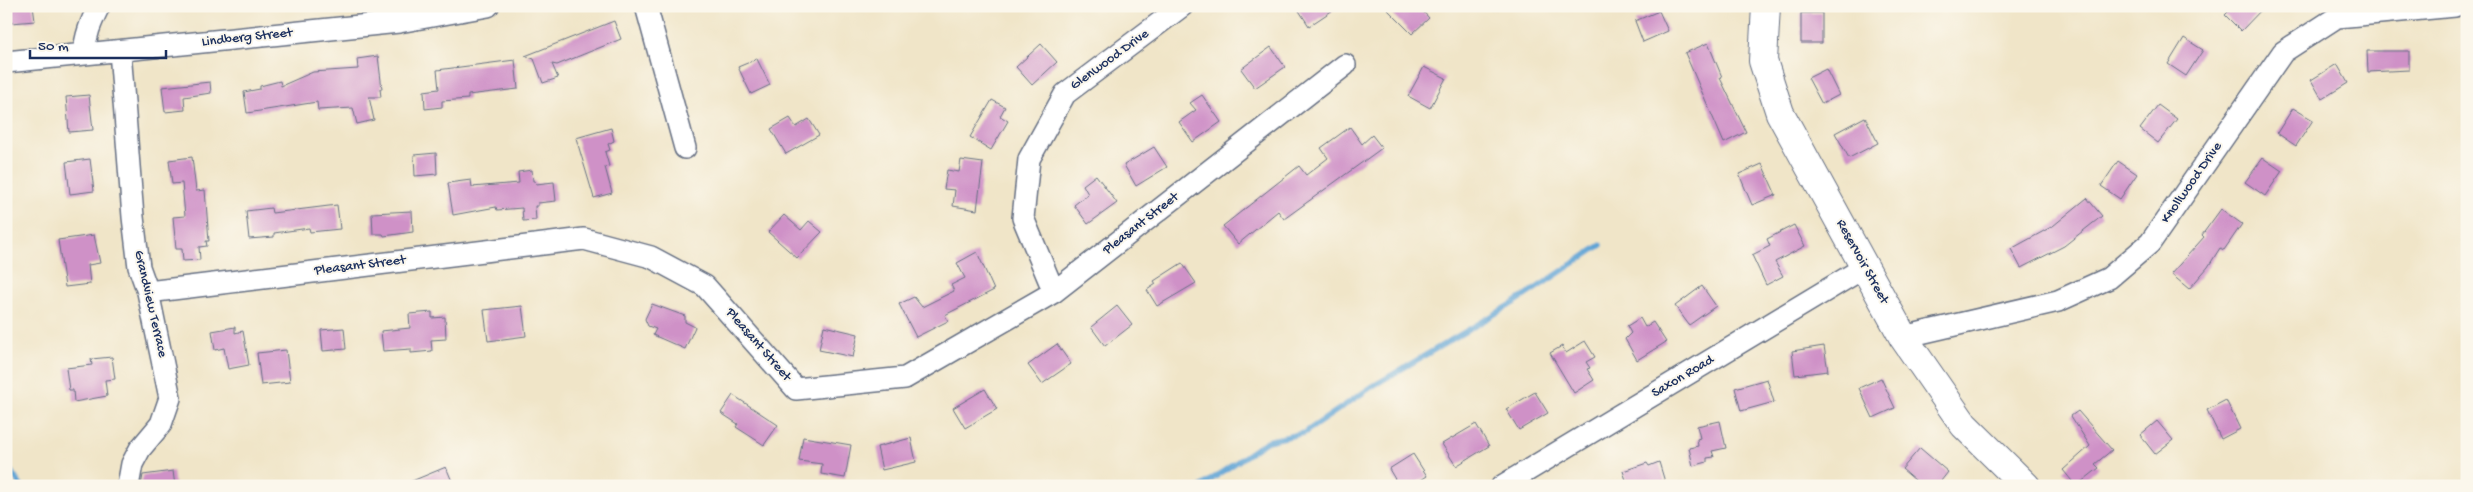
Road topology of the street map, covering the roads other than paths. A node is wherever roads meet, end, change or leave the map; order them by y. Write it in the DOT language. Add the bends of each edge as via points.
graph roads {
  1 [pos="99,6"];
  2 [pos="488,6"];
  3 [pos="646,6"];
  4 [pos="1182,6"];
  5 [pos="1766,6"];
  6 [pos="2455,6"];
  7 [pos="120,51"];
  8 [pos="84,54"];
  9 [pos="6,62"];
  10 [pos="1346,64"];
  11 [pos="685,148"];
  12 [pos="1865,268"];
  13 [pos="148,292"];
  14 [pos="1054,292"];
  15 [pos="1903,337"];
  16 [pos="128,486"];
  17 [pos="1502,486"];
  18 [pos="2026,486"];
  1 -- 8 [label="street" via="89,24"];
  2 -- 7 [label="street, Lindberg Street" via="399,22"];
  3 -- 11 [label="street"];
  4 -- 14 [label="street, Glenwood Drive" via="1065,94 1030,159 1023,218"];
  5 -- 12 [label="street, Reservoir Street" via="1763,61 1780,113"];
  6 -- 15 [label="street, Knollwood Drive" via="2337,17 2283,52 2150,242 2109,278 2058,301"];
  7 -- 8 [label="street, Lindberg Street"];
  7 -- 13 [label="street, Grandview Terrace" via="133,217 139,267"];
  8 -- 9 [label="street, Lindberg Street"];
  10 -- 14 [label="street, Pleasant Street"];
  12 -- 15 [label="street, Reservoir Street"];
  12 -- 17 [label="street, Saxon Road"];
  13 -- 14 [label="street, Pleasant Street" via="584,239 650,257 706,286 796,388 905,378"];
  13 -- 16 [label="street, Grandview Terrace" via="170,398 160,424 132,464"];
  15 -- 18 [label="street, Reservoir Street" via="1964,425"];
}
